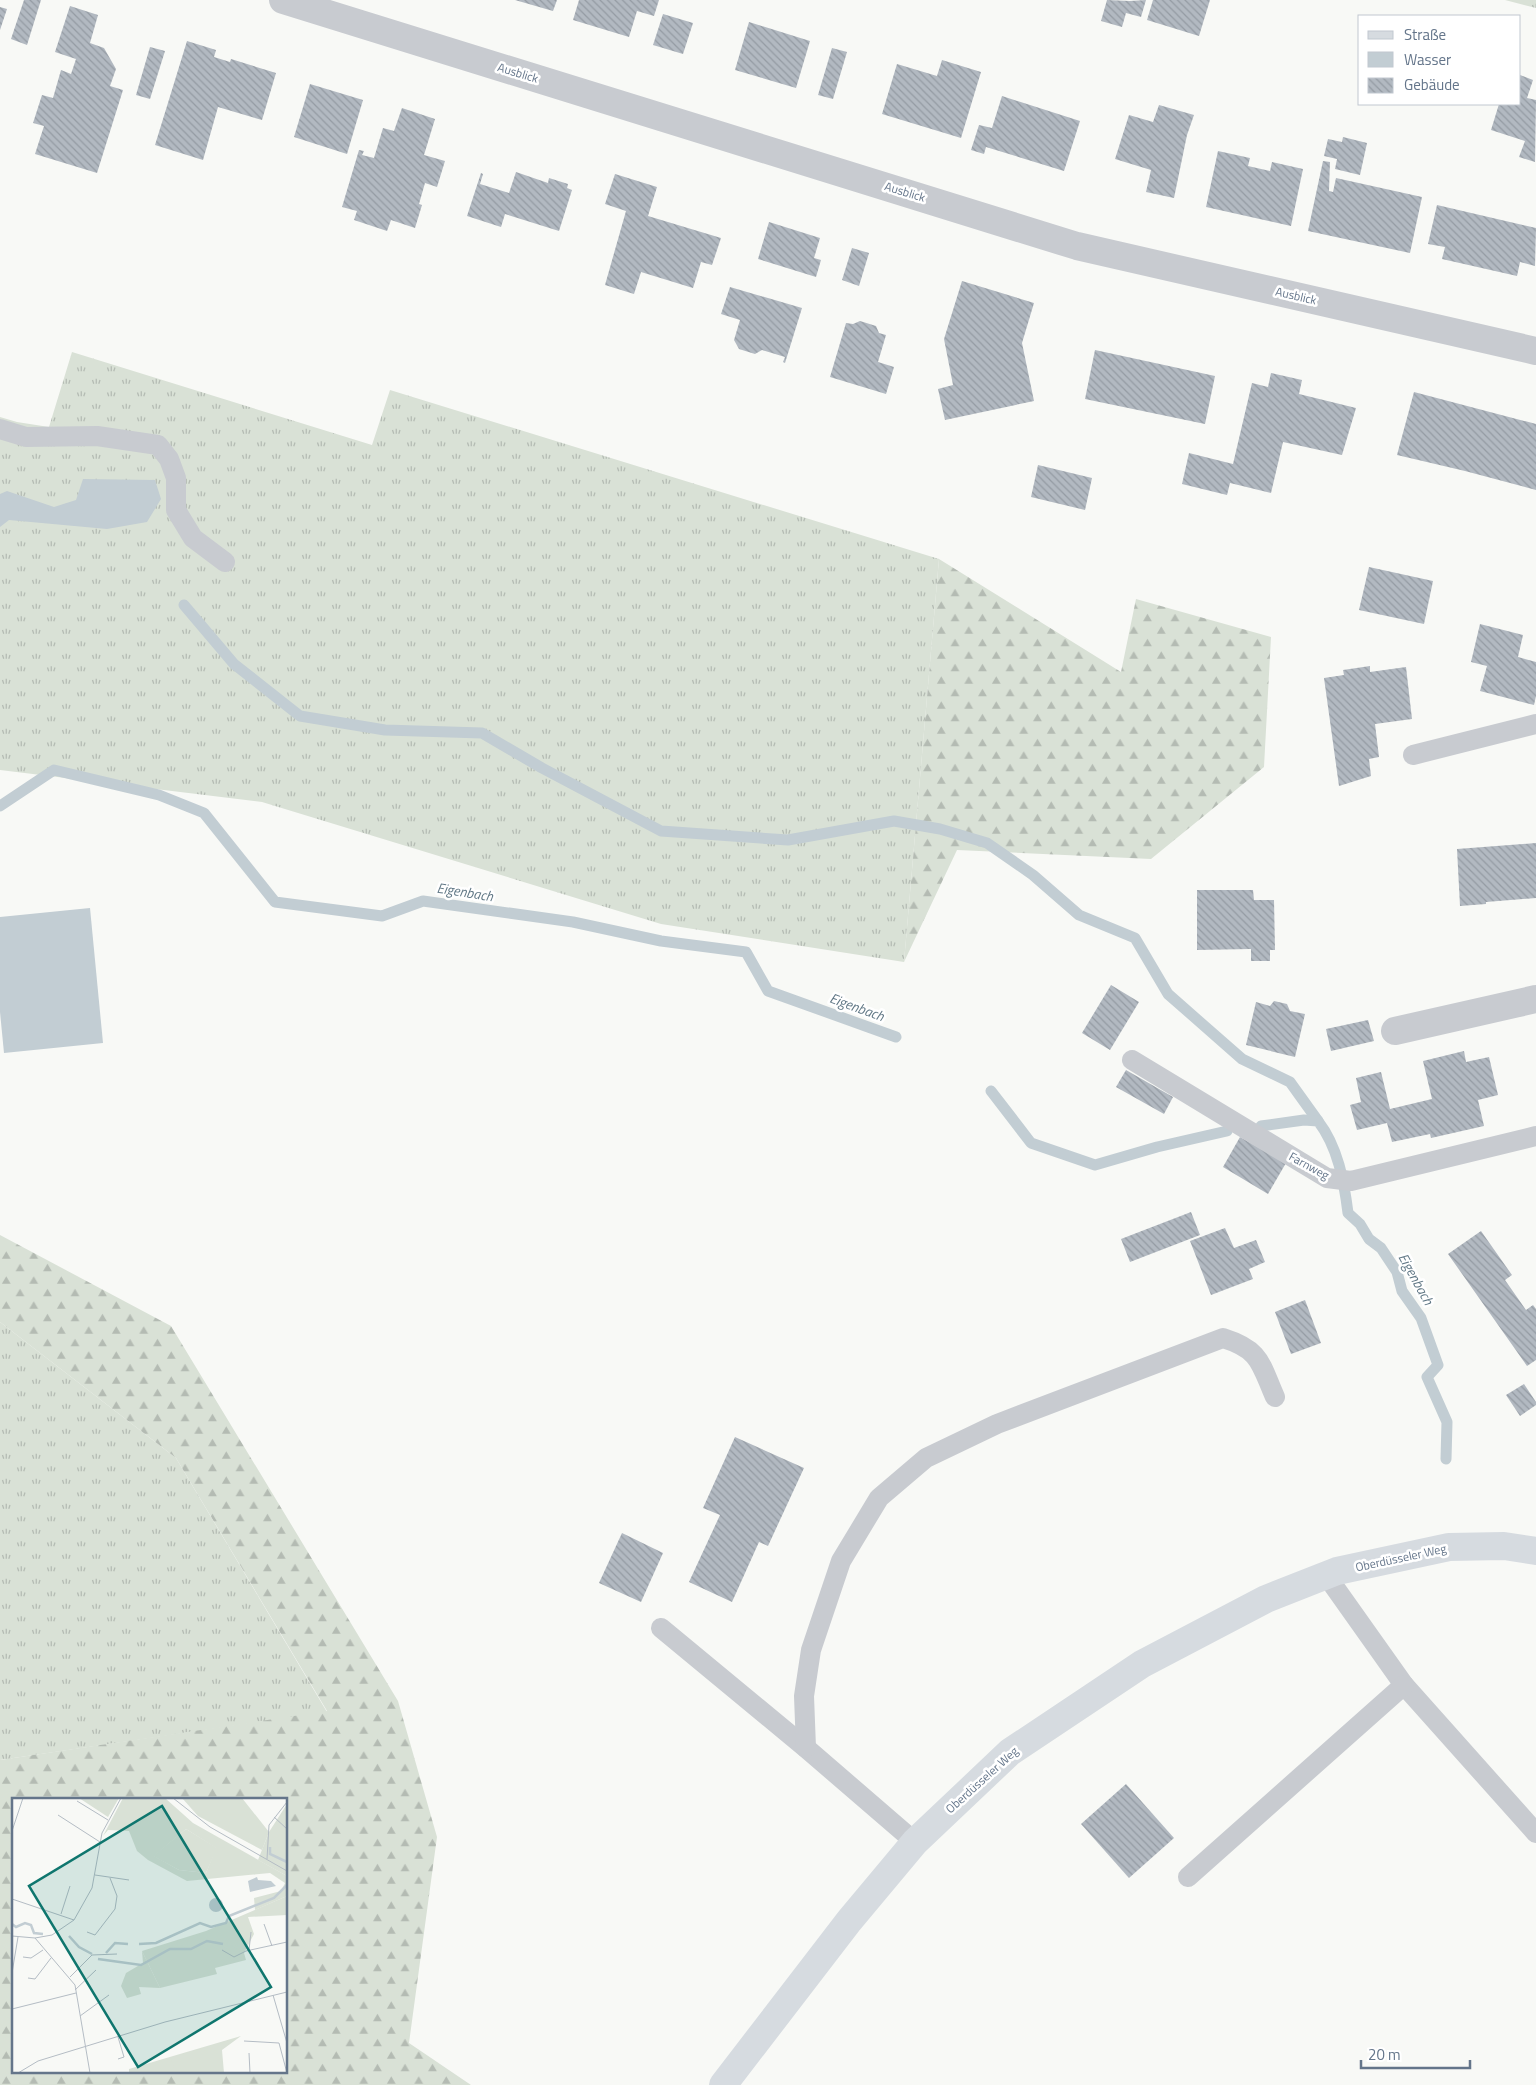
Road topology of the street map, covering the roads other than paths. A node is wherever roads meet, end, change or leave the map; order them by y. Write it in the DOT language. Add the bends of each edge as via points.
graph roads {
  1 [pos="283,0"];
  2 [pos="1536,351"];
  3 [pos="0,429"];
  4 [pos="225,562"];
  5 [pos="1536,724"];
  6 [pos="1413,755"];
  7 [pos="1536,999"];
  8 [pos="1395,1031"];
  9 [pos="1132,1060"];
  10 [pos="1536,1136"];
  11 [pos="1275,1397"];
  12 [pos="1536,1551"];
  13 [pos="1326,1575"];
  14 [pos="661,1628"];
  15 [pos="1404,1686"];
  16 [pos="806,1748"];
  17 [pos="1536,1833"];
  18 [pos="915,1842"];
  19 [pos="1188,1877"];
  20 [pos="723,2085"];
  1 -- 2 [label="street, Ausblick" via="1077,246"];
  3 -- 4 [label="lane" via="26,437 97,436 158,445 169,458 176,478 176,510 193,538"];
  5 -- 6 [label="lane"];
  7 -- 8 [label="street"];
  9 -- 10 [label="lane, Farnweg" via="1327,1178 1351,1181"];
  11 -- 16 [label="lane" via="1257,1356 1240,1343 1223,1338 997,1424 926,1458 879,1498 841,1561 811,1650 804,1696"];
  12 -- 13 [label="street, Oberdüsseler Weg" via="1504,1546 1449,1548"];
  13 -- 15 [label="lane"];
  13 -- 18 [label="street, Oberdüsseler Weg" via="1266,1599 1142,1664 1010,1752"];
  14 -- 16 [label="lane"];
  15 -- 17 [label="lane"];
  15 -- 19 [label="lane"];
  16 -- 18 [label="lane"];
  18 -- 20 [label="street, Oberdüsseler Weg"];
}
